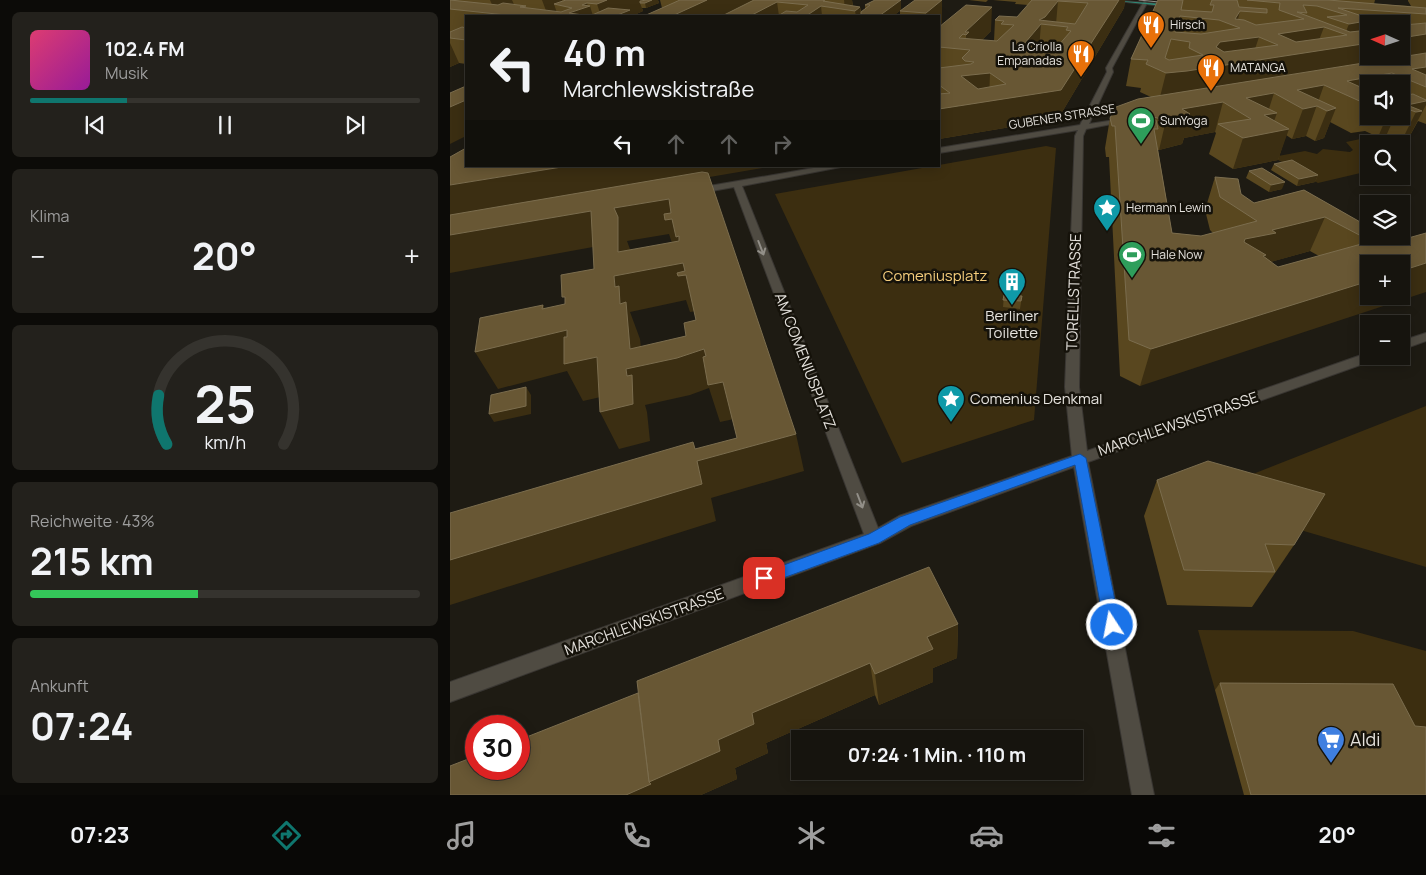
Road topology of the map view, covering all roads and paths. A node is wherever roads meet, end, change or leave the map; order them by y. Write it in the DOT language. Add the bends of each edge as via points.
graph roads {
  1 [pos="1111,0"];
  2 [pos="1144,3"];
  3 [pos="1178,6"];
  4 [pos="1137,118"];
  5 [pos="1083,127"];
  6 [pos="940,150"];
  7 [pos="836,167"];
  8 [pos="737,184"];
  9 [pos="681,194"];
  10 [pos="1426,337"];
  11 [pos="1410,343"];
  12 [pos="1360,360"];
  13 [pos="1080,458"];
  14 [pos="874,538"];
  15 [pos="450,692"];
  16 [pos="1144,795"];
  1 -- 2 [label="main road"];
  2 -- 3 [label="main road"];
  2 -- 5 [label="street, TORELLSTRASSE" via="1109,68 1110,72"];
  4 -- 5 [label="street, GUBENER STRASSE"];
  5 -- 6 [label="street, GUBENER STRASSE"];
  5 -- 13 [label="street, TORELLSTRASSE" via="1079,136 1072,387"];
  7 -- 8 [label="street"];
  8 -- 9 [label="street"];
  8 -- 14 [label="street, AM COMENIUSPLATZ, one-way"];
  10 -- 11 [label="street"];
  12 -- 13 [label="street, MARCHLEWSKISTRASSE"];
  13 -- 14 [label="street, MARCHLEWSKISTRASSE" via="905,521"];
  13 -- 16 [label="street, TORELLSTRASSE"];
  14 -- 15 [label="street, MARCHLEWSKISTRASSE"];
}
